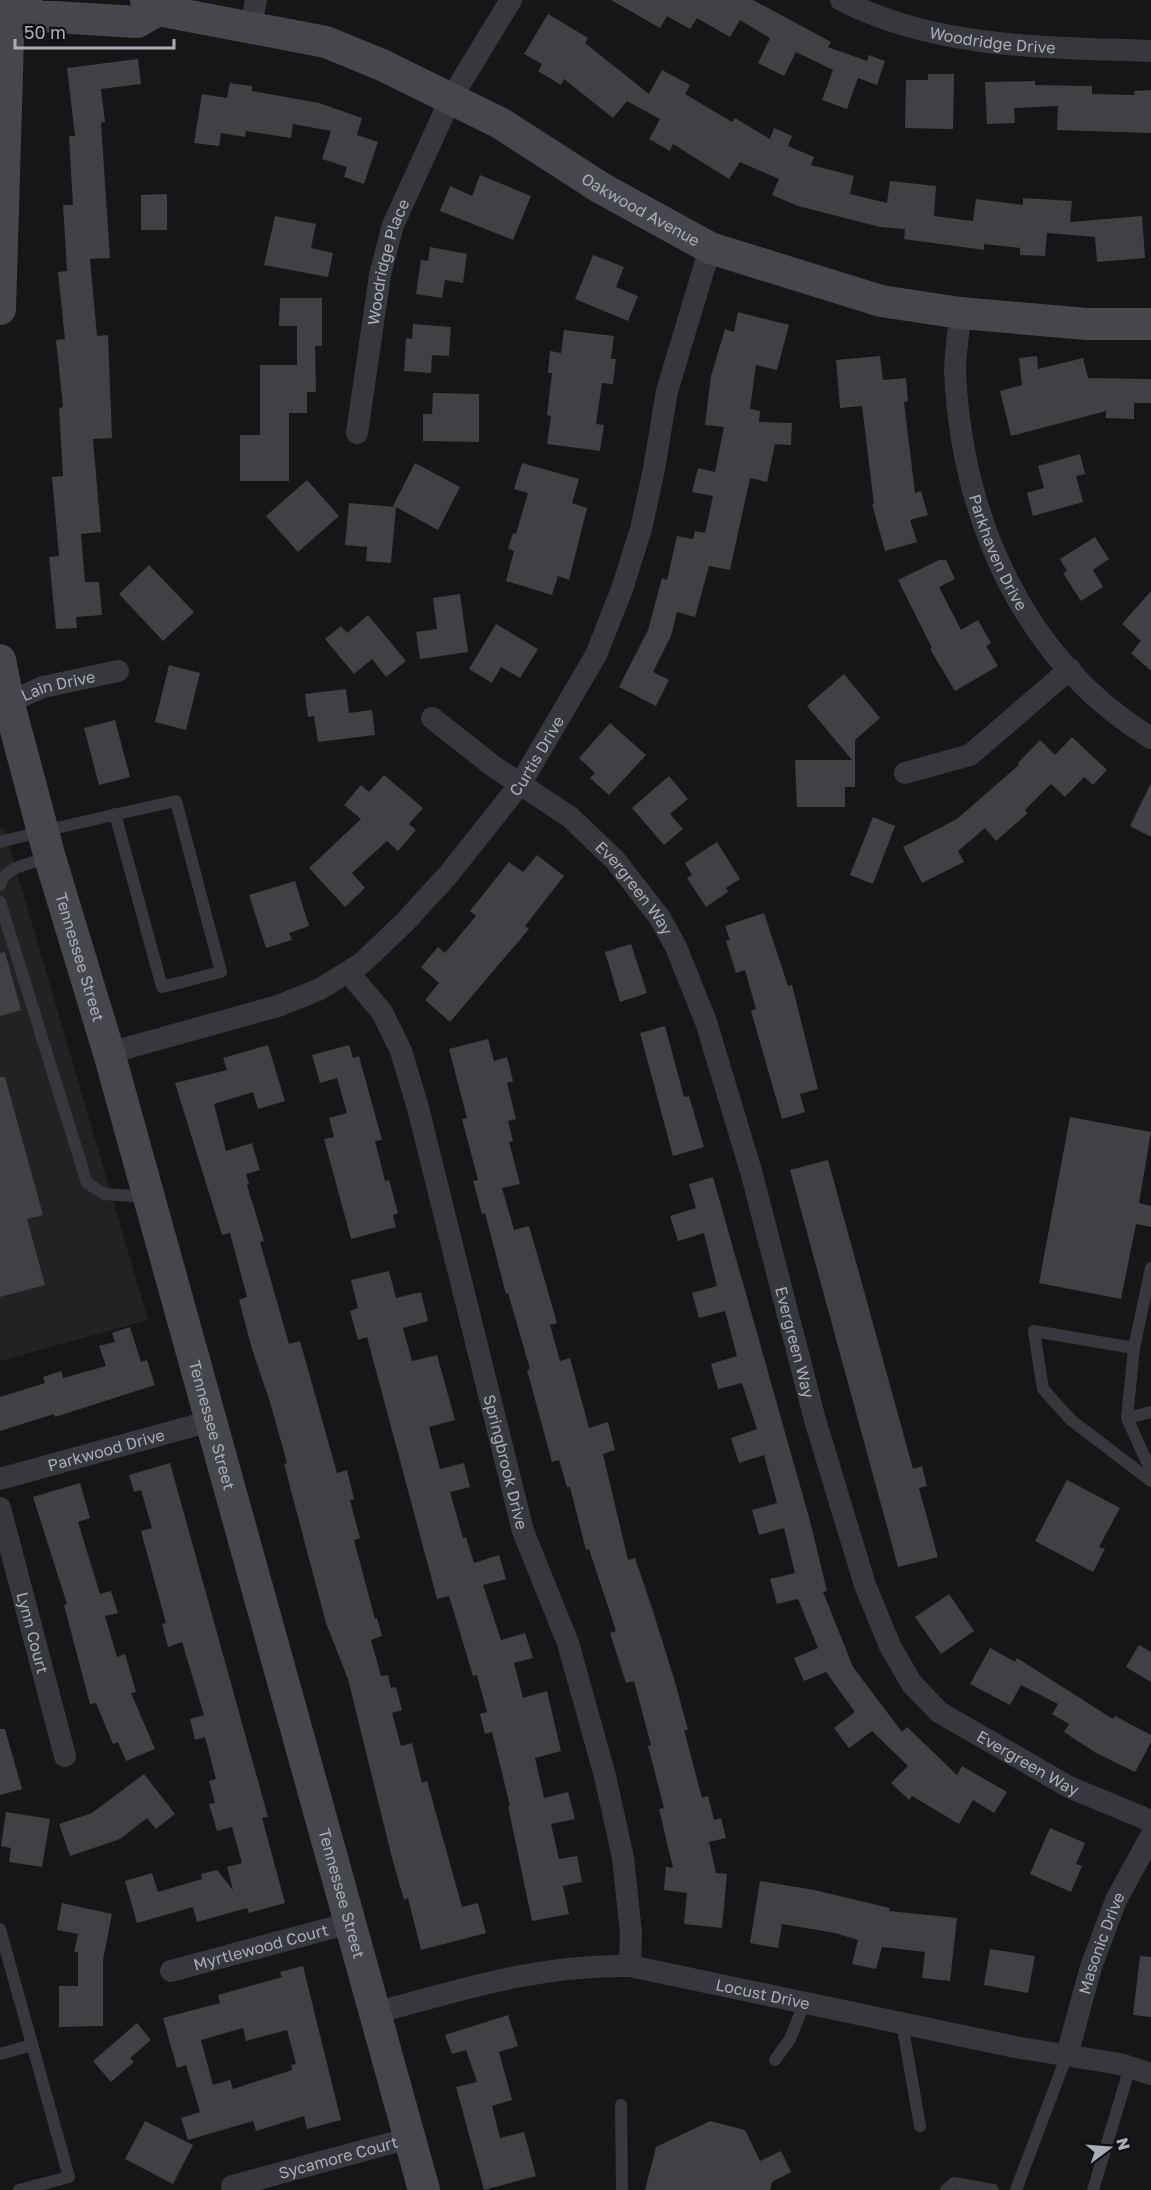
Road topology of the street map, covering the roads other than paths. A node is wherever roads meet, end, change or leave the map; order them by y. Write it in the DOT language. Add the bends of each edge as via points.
graph roads {
  1 [pos="0,0"];
  2 [pos="6,0"];
  3 [pos="511,0"];
  4 [pos="841,0"];
  5 [pos="152,5"];
  6 [pos="254,14"];
  7 [pos="1151,51"];
  8 [pos="450,100"];
  9 [pos="710,248"];
  10 [pos="0,309"];
  11 [pos="960,313"];
  12 [pos="1151,324"];
  13 [pos="357,433"];
  14 [pos="0,660"];
  15 [pos="1070,669"];
  16 [pos="118,670"];
  17 [pos="4,705"];
  18 [pos="432,718"];
  19 [pos="1151,738"];
  20 [pos="905,773"];
  21 [pos="520,783"];
  22 [pos="115,814"];
  23 [pos="0,842"];
  24 [pos="47,844"];
  25 [pos="0,885"];
  26 [pos="0,902"];
  27 [pos="348,972"];
  28 [pos="109,1053"];
  29 [pos="149,1197"];
  30 [pos="1151,1268"];
  31 [pos="1134,1348"];
  32 [pos="1151,1412"];
  33 [pos="1127,1418"];
  34 [pos="211,1421"];
  35 [pos="1151,1471"];
  36 [pos="0,1479"];
  37 [pos="1151,1481"];
  38 [pos="0,1508"];
  39 [pos="65,1756"];
  40 [pos="1151,1821"];
  41 [pos="1151,1836"];
  42 [pos="350,1923"];
  43 [pos="0,1929"];
  44 [pos="630,1966"];
  45 [pos="171,1971"];
  46 [pos="805,2002"];
  47 [pos="375,2013"];
  48 [pos="902,2023"];
  49 [pos="33,2045"];
  50 [pos="0,2054"];
  51 [pos="1067,2055"];
  52 [pos="775,2060"];
  53 [pos="1140,2070"];
  54 [pos="621,2105"];
  55 [pos="920,2126"];
  56 [pos="410,2138"];
  57 [pos="232,2186"];
  58 [pos="19,2190"];
  59 [pos="424,2190"];
  60 [pos="622,2190"];
  61 [pos="946,2190"];
  62 [pos="993,2190"];
  63 [pos="1016,2190"];
  64 [pos="1093,2190"];
  1 -- 10 [label="main road" via="8,39"];
  2 -- 5 [label="main road, Oakwood Avenue" via="38,16 137,22"];
  3 -- 8 [label="street"];
  4 -- 7 [label="street, Woodridge Drive" via="874,17 960,39"];
  5 -- 6 [label="main road, Oakwood Avenue"];
  6 -- 8 [label="main road, Oakwood Avenue" via="382,64"];
  8 -- 9 [label="main road, Oakwood Avenue" via="500,123 601,188"];
  8 -- 13 [label="street, Woodridge Place" via="393,225 380,275"];
  9 -- 11 [label="main road, Oakwood Avenue" via="881,301"];
  9 -- 21 [label="street, Curtis Drive" via="668,391 645,509 622,589 596,655"];
  11 -- 12 [label="main road, Oakwood Avenue" via="1088,324"];
  11 -- 15 [label="street, Parkhaven Drive" via="955,369 974,495 993,549 1024,614"];
  14 -- 17 [label="main road, Tennessee Street"];
  15 -- 19 [label="street, Parkhaven Drive" via="1098,699"];
  15 -- 20 [label="street" via="970,755"];
  16 -- 17 [label="street, Lain Drive" via="43,687"];
  17 -- 24 [label="main road, Tennessee Street"];
  18 -- 21 [label="street, Evergreen Way"];
  21 -- 27 [label="street, Curtis Drive" via="448,875 404,923"];
  21 -- 40 [label="street, Evergreen Way" via="570,817 615,860 660,918 676,947 706,1022 751,1171 815,1420 865,1585 890,1646 912,1684 939,1712 1059,1781"];
  22 -- 22 [label="lane" via="176,801 221,972 162,987"];
  22 -- 24 [label="lane"];
  23 -- 24 [label="lane"];
  24 -- 25 [label="lane" via="14,868"];
  24 -- 28 [label="main road, Tennessee Street"];
  26 -- 29 [label="lane" via="87,1183 104,1194"];
  27 -- 28 [label="street, Curtis Drive" via="279,1006"];
  27 -- 44 [label="street, Springbrook Drive" via="382,1012 401,1051 418,1108 523,1531 568,1643 605,1776 623,1858 631,1933"];
  28 -- 29 [label="main road, Tennessee Street"];
  29 -- 34 [label="main road, Tennessee Street"];
  30 -- 31 [label="lane"];
  31 -- 33 [label="lane"];
  31 -- 37 [label="lane" via="1034,1331 1043,1389 1071,1420"];
  32 -- 33 [label="lane"];
  33 -- 35 [label="lane"];
  34 -- 36 [label="street, Parkwood Drive"];
  34 -- 42 [label="main road, Tennessee Street"];
  38 -- 39 [label="street, Lynn Court"];
  41 -- 51 [label="street, Masonic Drive" via="1116,1900 1091,1967"];
  42 -- 45 [label="street, Myrtlewood Court"];
  42 -- 47 [label="main road, Tennessee Street"];
  43 -- 49 [label="lane"];
  44 -- 46 [label="street, Locust Drive"];
  44 -- 47 [label="street, Locust Drive" via="586,1965 531,1972"];
  46 -- 48 [label="street, Locust Drive"];
  46 -- 52 [label="lane" via="790,2039"];
  47 -- 56 [label="main road, Tennessee Street"];
  48 -- 51 [label="street, Locust Drive"];
  48 -- 55 [label="lane"];
  49 -- 50 [label="lane"];
  49 -- 58 [label="lane" via="69,2177"];
  51 -- 53 [label="street, Locust Drive"];
  51 -- 63 [label="lane"];
  53 -- 64 [label="lane"];
  54 -- 60 [label="lane"];
  56 -- 57 [label="street, Sycamore Court"];
  56 -- 59 [label="main road, Tennessee Street"];
  61 -- 62 [label="lane" via="954,2183"];
}
